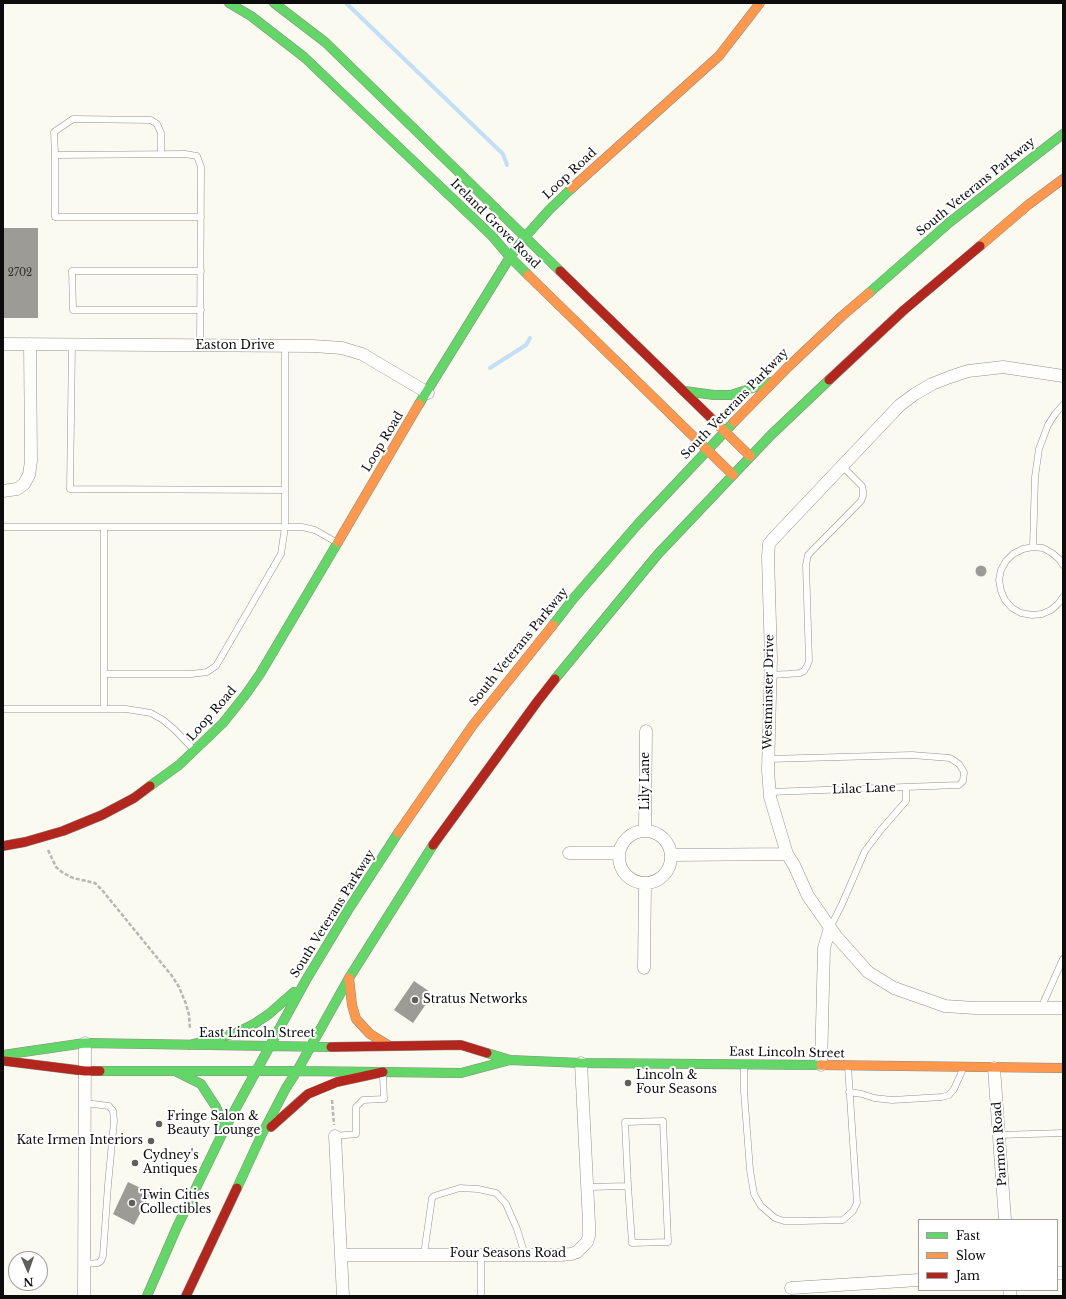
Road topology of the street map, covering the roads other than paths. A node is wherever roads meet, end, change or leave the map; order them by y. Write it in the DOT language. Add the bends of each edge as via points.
graph roads {
  1 [pos="229,3"];
  2 [pos="274,3"];
  3 [pos="760,3"];
  4 [pos="1063,134"];
  5 [pos="54,154"];
  6 [pos="161,154"];
  7 [pos="1063,179"];
  8 [pos="201,217"];
  9 [pos="525,237"];
  10 [pos="510,257"];
  11 [pos="201,271"];
  12 [pos="201,310"];
  13 [pos="3,344"];
  14 [pos="30,344"];
  15 [pos="72,345"];
  16 [pos="200,345"];
  17 [pos="285,346"];
  18 [pos="1063,376"];
  19 [pos="774,380"];
  20 [pos="684,391"];
  21 [pos="428,393"];
  22 [pos="1063,405"];
  23 [pos="724,432"];
  24 [pos="707,449"];
  25 [pos="750,456"];
  26 [pos="842,466"];
  27 [pos="734,475"];
  28 [pos="285,490"];
  29 [pos="3,491"];
  30 [pos="104,526"];
  31 [pos="3,527"];
  32 [pos="285,527"];
  33 [pos="337,543"];
  34 [pos="1033,547"];
  35 [pos="1063,565"];
  36 [pos="1063,597"];
  37 [pos="104,674"];
  38 [pos="770,675"];
  39 [pos="3,709"];
  40 [pos="104,709"];
  41 [pos="646,730"];
  42 [pos="195,751"];
  43 [pos="768,759"];
  44 [pos="906,787"];
  45 [pos="770,792"];
  46 [pos="645,831"];
  47 [pos="3,846"];
  48 [pos="569,853"];
  49 [pos="619,853"];
  50 [pos="787,854"];
  51 [pos="671,855"];
  52 [pos="645,884"];
  53 [pos="830,928"];
  54 [pos="1063,959"];
  55 [pos="1062,966"];
  56 [pos="644,968"];
  57 [pos="349,978"];
  58 [pos="306,980"];
  59 [pos="1041,1008"];
  60 [pos="1063,1008"];
  61 [pos="85,1044"];
  62 [pos="189,1045"];
  63 [pos="388,1045"];
  64 [pos="270,1046"];
  65 [pos="311,1047"];
  66 [pos="3,1055"];
  67 [pos="3,1060"];
  68 [pos="510,1060"];
  69 [pos="580,1063"];
  70 [pos="744,1064"];
  71 [pos="821,1065"];
  72 [pos="848,1066"];
  73 [pos="964,1067"];
  74 [pos="994,1068"];
  75 [pos="1063,1068"];
  76 [pos="85,1071"];
  77 [pos="175,1071"];
  78 [pos="257,1071"];
  79 [pos="297,1071"];
  80 [pos="383,1072"];
  81 [pos="849,1092"];
  82 [pos="85,1103"];
  83 [pos="225,1128"];
  84 [pos="1063,1133"];
  85 [pos="262,1134"];
  86 [pos="999,1135"];
  87 [pos="335,1136"];
  88 [pos="587,1186"];
  89 [pos="628,1186"];
  90 [pos="1005,1219"];
  91 [pos="424,1254"];
  92 [pos="341,1255"];
  93 [pos="481,1255"];
  94 [pos="525,1255"];
  95 [pos="84,1264"];
  96 [pos="918,1280"];
  97 [pos="791,1288"];
  98 [pos="836,1291"];
  99 [pos="84,1296"];
  100 [pos="146,1296"];
  101 [pos="186,1296"];
  102 [pos="343,1296"];
  103 [pos="480,1296"];
  1 -- 10 [label="main road, Ireland Grove Road" via="251,16 304,57 492,236"];
  2 -- 9 [label="main road, Ireland Grove Road" via="325,42"];
  3 -- 9 [label="main road, Loop Road" via="719,56 560,199"];
  4 -- 19 [label="main road, South Veterans Parkway" via="925,242"];
  5 -- 6 [label="lane"];
  5 -- 6 [label="lane" via="54,132 73,119 151,120 157,124 161,133"];
  5 -- 8 [label="lane" via="55,217"];
  6 -- 8 [label="lane" via="197,156 201,167"];
  7 -- 25 [label="main road" via="1028,205 904,310"];
  8 -- 11 [label="lane"];
  9 -- 10 [label="main road, Loop Road"];
  9 -- 20 [label="main road, Ireland Grove Road"];
  10 -- 21 [label="main road, Loop Road"];
  10 -- 24 [label="main road, Ireland Grove Road"];
  11 -- 12 [label="lane"];
  11 -- 12 [label="lane" via="72,271 73,310"];
  12 -- 16 [label="lane"];
  13 -- 14 [label="street, Easton Drive"];
  14 -- 15 [label="street, Easton Drive"];
  14 -- 29 [label="street" via="29,475 24,484 17,489"];
  15 -- 16 [label="street, Easton Drive"];
  15 -- 28 [label="lane" via="70,489"];
  16 -- 17 [label="street, Easton Drive"];
  17 -- 21 [label="street, Easton Drive" via="342,348 362,354"];
  17 -- 28 [label="lane"];
  18 -- 26 [label="street, Westminster Drive" via="1003,368 968,371 932,384 900,405"];
  19 -- 20 [label="main road" via="732,394 714,395"];
  19 -- 23 [label="main road, South Veterans Parkway"];
  20 -- 23 [label="main road, Ireland Grove Road"];
  21 -- 33 [label="main road, Loop Road"];
  22 -- 34 [label="lane" via="1048,425 1036,462"];
  23 -- 24 [label="main road, South Veterans Parkway"];
  23 -- 25 [label="main road, Ireland Grove Road"];
  24 -- 27 [label="main road, Ireland Grove Road"];
  24 -- 58 [label="main road, South Veterans Parkway" via="573,599 473,725 398,832"];
  25 -- 27 [label="main road"];
  26 -- 38 [label="street, Westminster Drive" via="769,544"];
  26 -- 38 [label="lane" via="862,486 863,496 808,555 807,666 800,673"];
  27 -- 57 [label="main road" via="658,554 537,702 442,831"];
  28 -- 32 [label="lane"];
  30 -- 31 [label="lane"];
  30 -- 32 [label="lane"];
  30 -- 37 [label="lane"];
  32 -- 33 [label="lane" via="316,530"];
  32 -- 37 [label="lane" via="281,554 216,666 207,672 191,674"];
  33 -- 42 [label="main road, Loop Road" via="260,674 223,723"];
  34 -- 35 [label="lane" via="1043,548 1052,553"];
  34 -- 36 [label="lane" via="1013,554 1001,570 999,580 1005,600 1012,608 1032,615 1051,610"];
  37 -- 40 [label="lane"];
  38 -- 43 [label="street, Westminster Drive"];
  39 -- 40 [label="lane"];
  40 -- 42 [label="lane" via="151,713 175,730"];
  41 -- 46 [label="street, Lily Lane"];
  42 -- 47 [label="main road, Loop Road" via="146,790 102,815 63,831"];
  43 -- 44 [label="lane, Lilac Lane" via="912,754 950,758 959,764 964,772 963,781 959,784"];
  43 -- 45 [label="street, Westminster Drive"];
  44 -- 45 [label="lane, Lilac Lane"];
  44 -- 53 [label="lane" via="906,801 865,851"];
  45 -- 50 [label="street, Westminster Drive"];
  46 -- 49 [label="street" via="631,835 625,840"];
  46 -- 51 [label="street" via="660,836 669,847"];
  48 -- 49 [label="street"];
  49 -- 52 [label="street" via="622,871 628,878"];
  50 -- 51 [label="street"];
  50 -- 53 [label="street, Westminster Drive" via="808,896"];
  51 -- 52 [label="street" via="671,864 667,872 654,882"];
  52 -- 56 [label="street"];
  53 -- 59 [label="street, Westminster Drive" via="868,972 894,988 945,1006"];
  53 -- 71 [label="street" via="824,948"];
  54 -- 55 [label="lane"];
  55 -- 59 [label="lane"];
  57 -- 63 [label="main road" via="356,1019 370,1034"];
  57 -- 65 [label="main road"];
  58 -- 62 [label="main road" via="269,1014 254,1024 236,1033"];
  58 -- 64 [label="main road, South Veterans Parkway"];
  59 -- 60 [label="street, Westminster Drive"];
  61 -- 62 [label="main road, East Lincoln Street"];
  61 -- 66 [label="main road, East Lincoln Street"];
  61 -- 76 [label="street"];
  62 -- 64 [label="main road, East Lincoln Street"];
  63 -- 65 [label="main road, East Lincoln Street"];
  63 -- 68 [label="main road, East Lincoln Street" via="461,1045"];
  64 -- 65 [label="main road, East Lincoln Street"];
  64 -- 78 [label="main road, South Veterans Parkway"];
  65 -- 79 [label="main road"];
  67 -- 76 [label="main road, East Lincoln Street"];
  68 -- 69 [label="main road, East Lincoln Street"];
  68 -- 80 [label="main road, East Lincoln Street" via="461,1073"];
  69 -- 70 [label="main road, East Lincoln Street"];
  69 -- 88 [label="street, Four Seasons Road"];
  70 -- 71 [label="main road, East Lincoln Street"];
  70 -- 81 [label="lane" via="750,1170 754,1194 761,1206 775,1218 784,1221 843,1220 853,1211 857,1203"];
  71 -- 72 [label="main road, East Lincoln Street"];
  72 -- 73 [label="main road, East Lincoln Street"];
  72 -- 81 [label="lane"];
  73 -- 74 [label="main road, East Lincoln Street"];
  73 -- 81 [label="lane" via="954,1090 942,1097 892,1100"];
  74 -- 75 [label="main road, East Lincoln Street"];
  74 -- 86 [label="street, Parmon Road"];
  76 -- 77 [label="main road, East Lincoln Street"];
  76 -- 82 [label="street"];
  77 -- 78 [label="main road, East Lincoln Street"];
  77 -- 83 [label="main road" via="201,1084 216,1107"];
  78 -- 79 [label="main road, East Lincoln Street"];
  78 -- 83 [label="main road, South Veterans Parkway"];
  79 -- 80 [label="main road, East Lincoln Street"];
  79 -- 85 [label="main road"];
  80 -- 85 [label="main road" via="337,1082 308,1094"];
  80 -- 87 [label="lane" via="384,1099 363,1100 356,1107 356,1134"];
  82 -- 95 [label="street"];
  82 -- 95 [label="lane" via="109,1106 114,1120 103,1256 98,1263"];
  83 -- 100 [label="main road, South Veterans Parkway"];
  84 -- 86 [label="lane"];
  85 -- 101 [label="main road"];
  86 -- 90 [label="street, Parmon Road"];
  87 -- 92 [label="street"];
  88 -- 89 [label="lane"];
  88 -- 94 [label="street, Four Seasons Road" via="589,1236 583,1247 571,1254"];
  89 -- 89 [label="lane" via="632,1243 668,1242 663,1121 625,1122"];
  91 -- 92 [label="street, Four Seasons Road"];
  91 -- 93 [label="street, Four Seasons Road"];
  91 -- 94 [label="lane" via="432,1198 460,1188 484,1190 499,1196 506,1204"];
  92 -- 102 [label="street"];
  93 -- 94 [label="street, Four Seasons Road"];
  93 -- 103 [label="lane"];
  95 -- 99 [label="street"];
  96 -- 98 [label="street"];
  97 -- 98 [label="street"];
}
